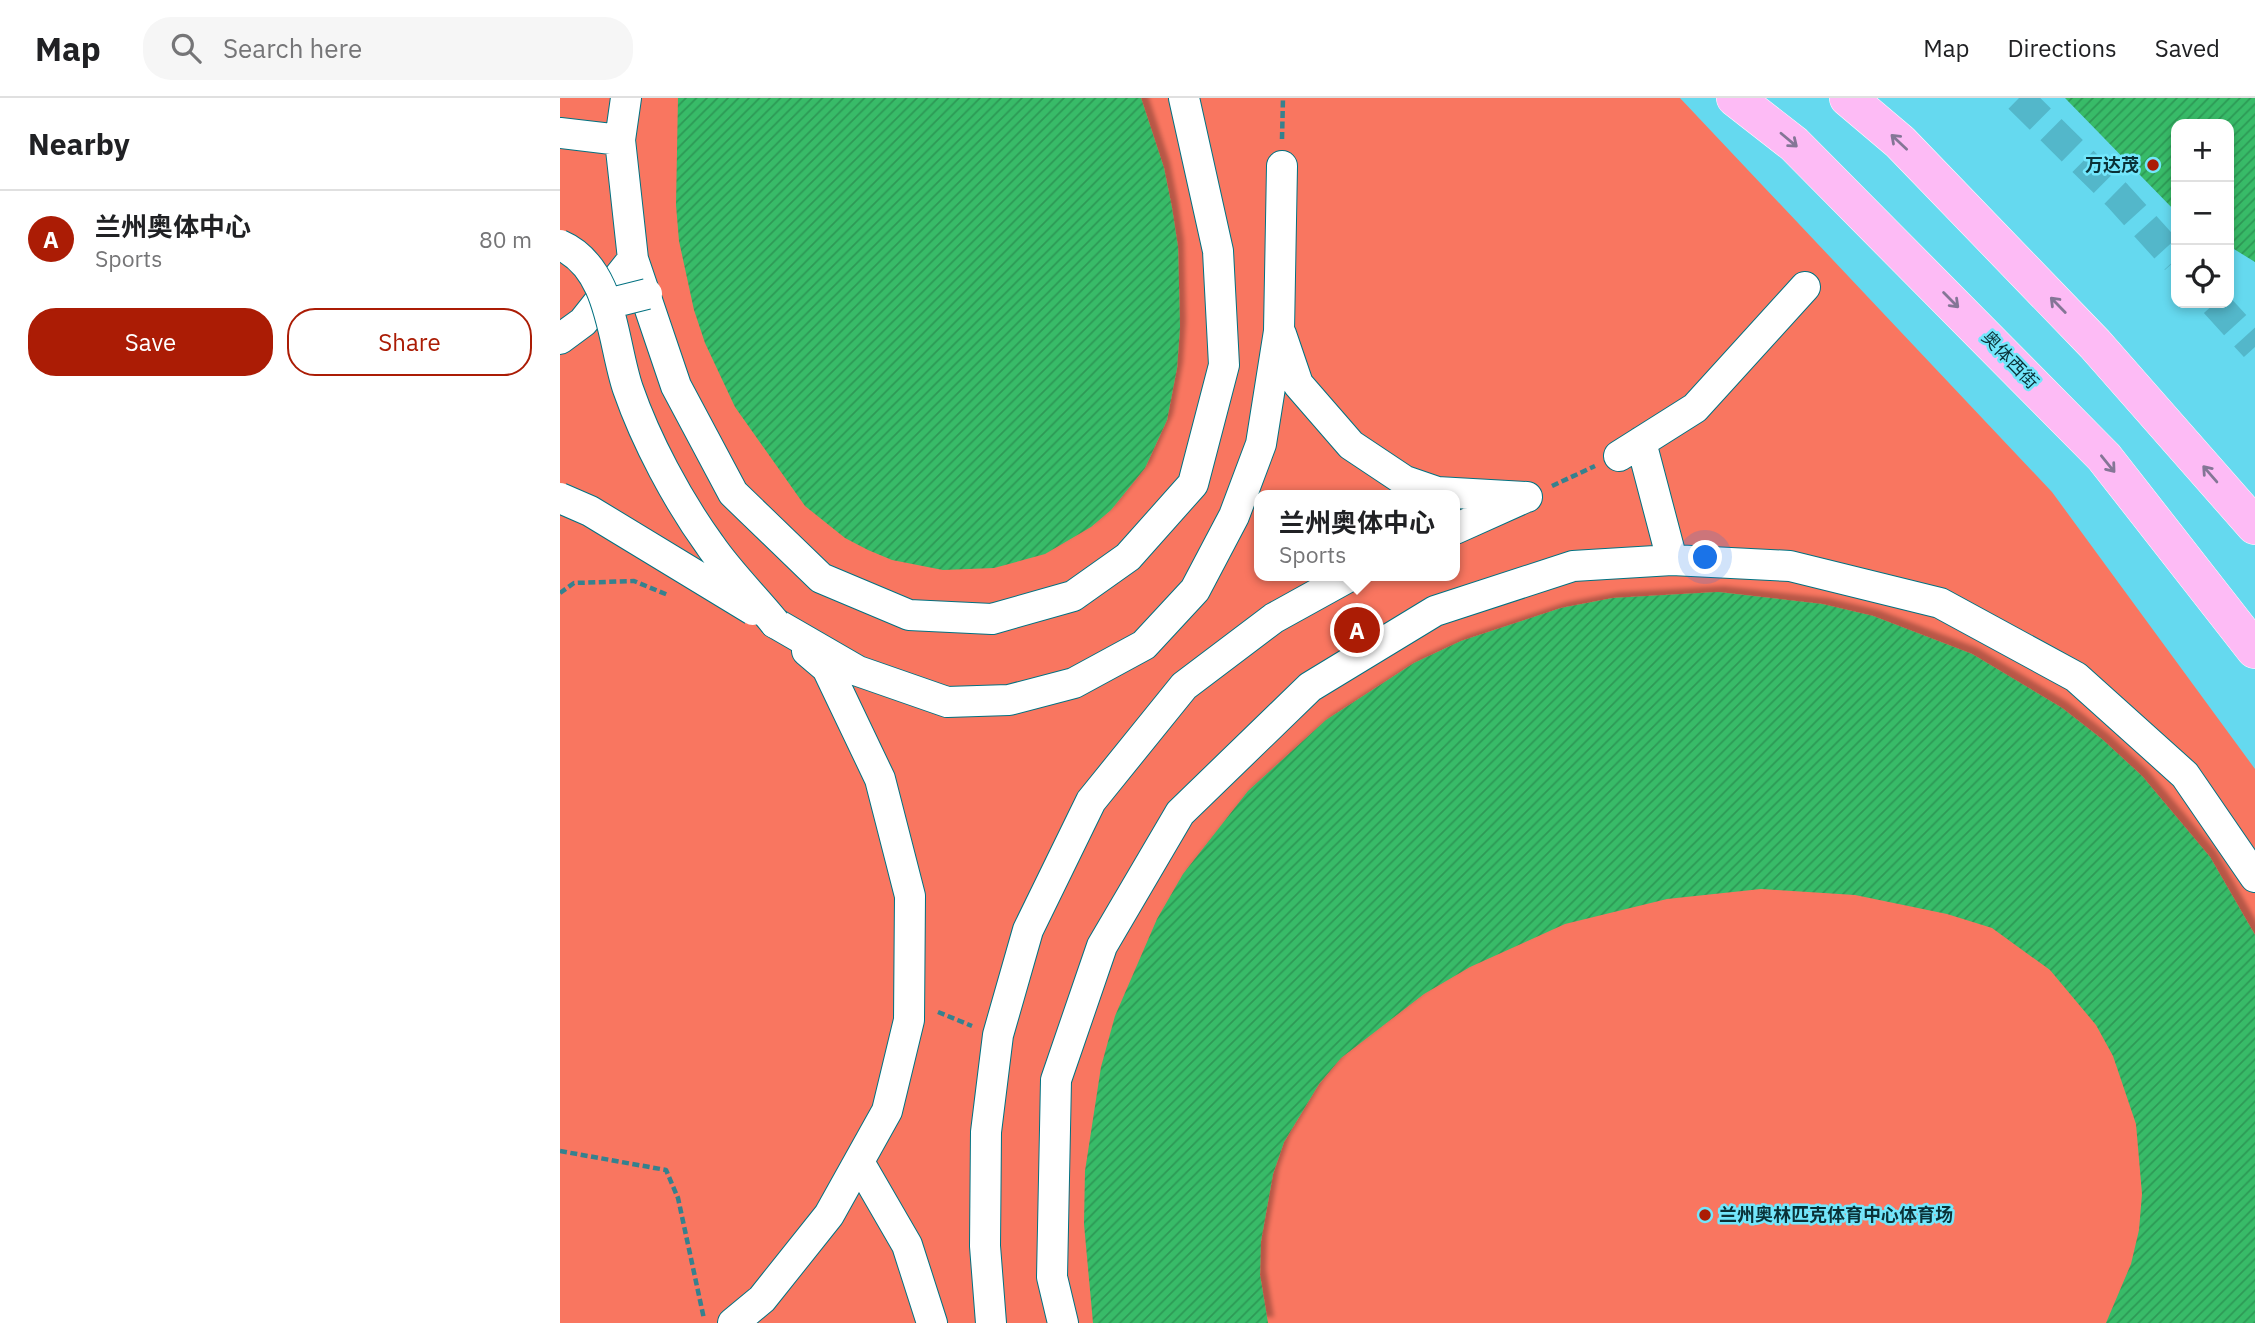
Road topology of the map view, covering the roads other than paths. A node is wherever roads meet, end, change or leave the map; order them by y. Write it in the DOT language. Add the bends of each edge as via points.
graph roads {
  1 [pos="626,98"];
  2 [pos="1184,98"];
  3 [pos="1735,98"];
  4 [pos="1848,98"];
  5 [pos="560,134"];
  6 [pos="620,140"];
  7 [pos="1282,166"];
  8 [pos="560,245"];
  9 [pos="633,259"];
  10 [pos="1805,287"];
  11 [pos="647,294"];
  12 [pos="607,304"];
  13 [pos="1279,331"];
  14 [pos="562,339"];
  15 [pos="1432,490"];
  16 [pos="1460,493"];
  17 [pos="560,498"];
  18 [pos="2255,526"];
  19 [pos="1460,527"];
  20 [pos="1672,560"];
  21 [pos="1341,581"];
  22 [pos="775,623"];
  23 [pos="2255,650"];
  24 [pos="2255,877"];
  25 [pos="859,1163"];
  26 [pos="765,1311"];
  27 [pos="733,1323"];
  28 [pos="932,1323"];
  29 [pos="991,1323"];
  30 [pos="1063,1323"];
  1 -- 6 [label="street"];
  2 -- 9 [label="street" via="1217,251 1224,365 1193,484 1128,557 1073,596 992,620 909,615 821,578 733,493 676,386"];
  3 -- 23 [label="main road, 奥体西街, one-way" via="1794,144 2104,457"];
  18 -- 4 [label="main road, one-way" via="2095,344 1900,142"];
  5 -- 6 [label="street"];
  6 -- 9 [label="street"];
  7 -- 13 [label="street"];
  8 -- 12 [label="street, bridge" via="582,259"];
  9 -- 14 [label="street" via="583,322"];
  10 -- 20 [label="street" via="1695,408 1630,449"];
  11 -- 12 [label="street, bridge"];
  12 -- 22 [label="street, bridge" via="628,388 650,443 709,545"];
  13 -- 15 [label="street" via="1298,384 1351,445 1394,474"];
  13 -- 22 [label="street" via="1261,444 1234,516 1195,590 1144,645 1074,682 1009,700 947,702 858,671"];
  16 -- 19 [label="street" via="1527,497"];
  17 -- 22 [label="street, bridge" via="590,511"];
  20 -- 24 [label="street" via="1790,566 1940,603 2076,677 2185,775"];
  20 -- 30 [label="street" via="1573,566 1435,611 1310,687 1180,813 1102,946 1056,1080 1052,1277"];
  21 -- 29 [label="street" via="1274,618 1184,686 1091,801 1028,930 998,1035 986,1132 985,1246"];
  22 -- 25 [label="street" via="827,668 880,779 910,896 909,1020 887,1111"];
  25 -- 26 [label="street"];
  25 -- 28 [label="street" via="908,1245"];
  26 -- 27 [label="street"];
}
